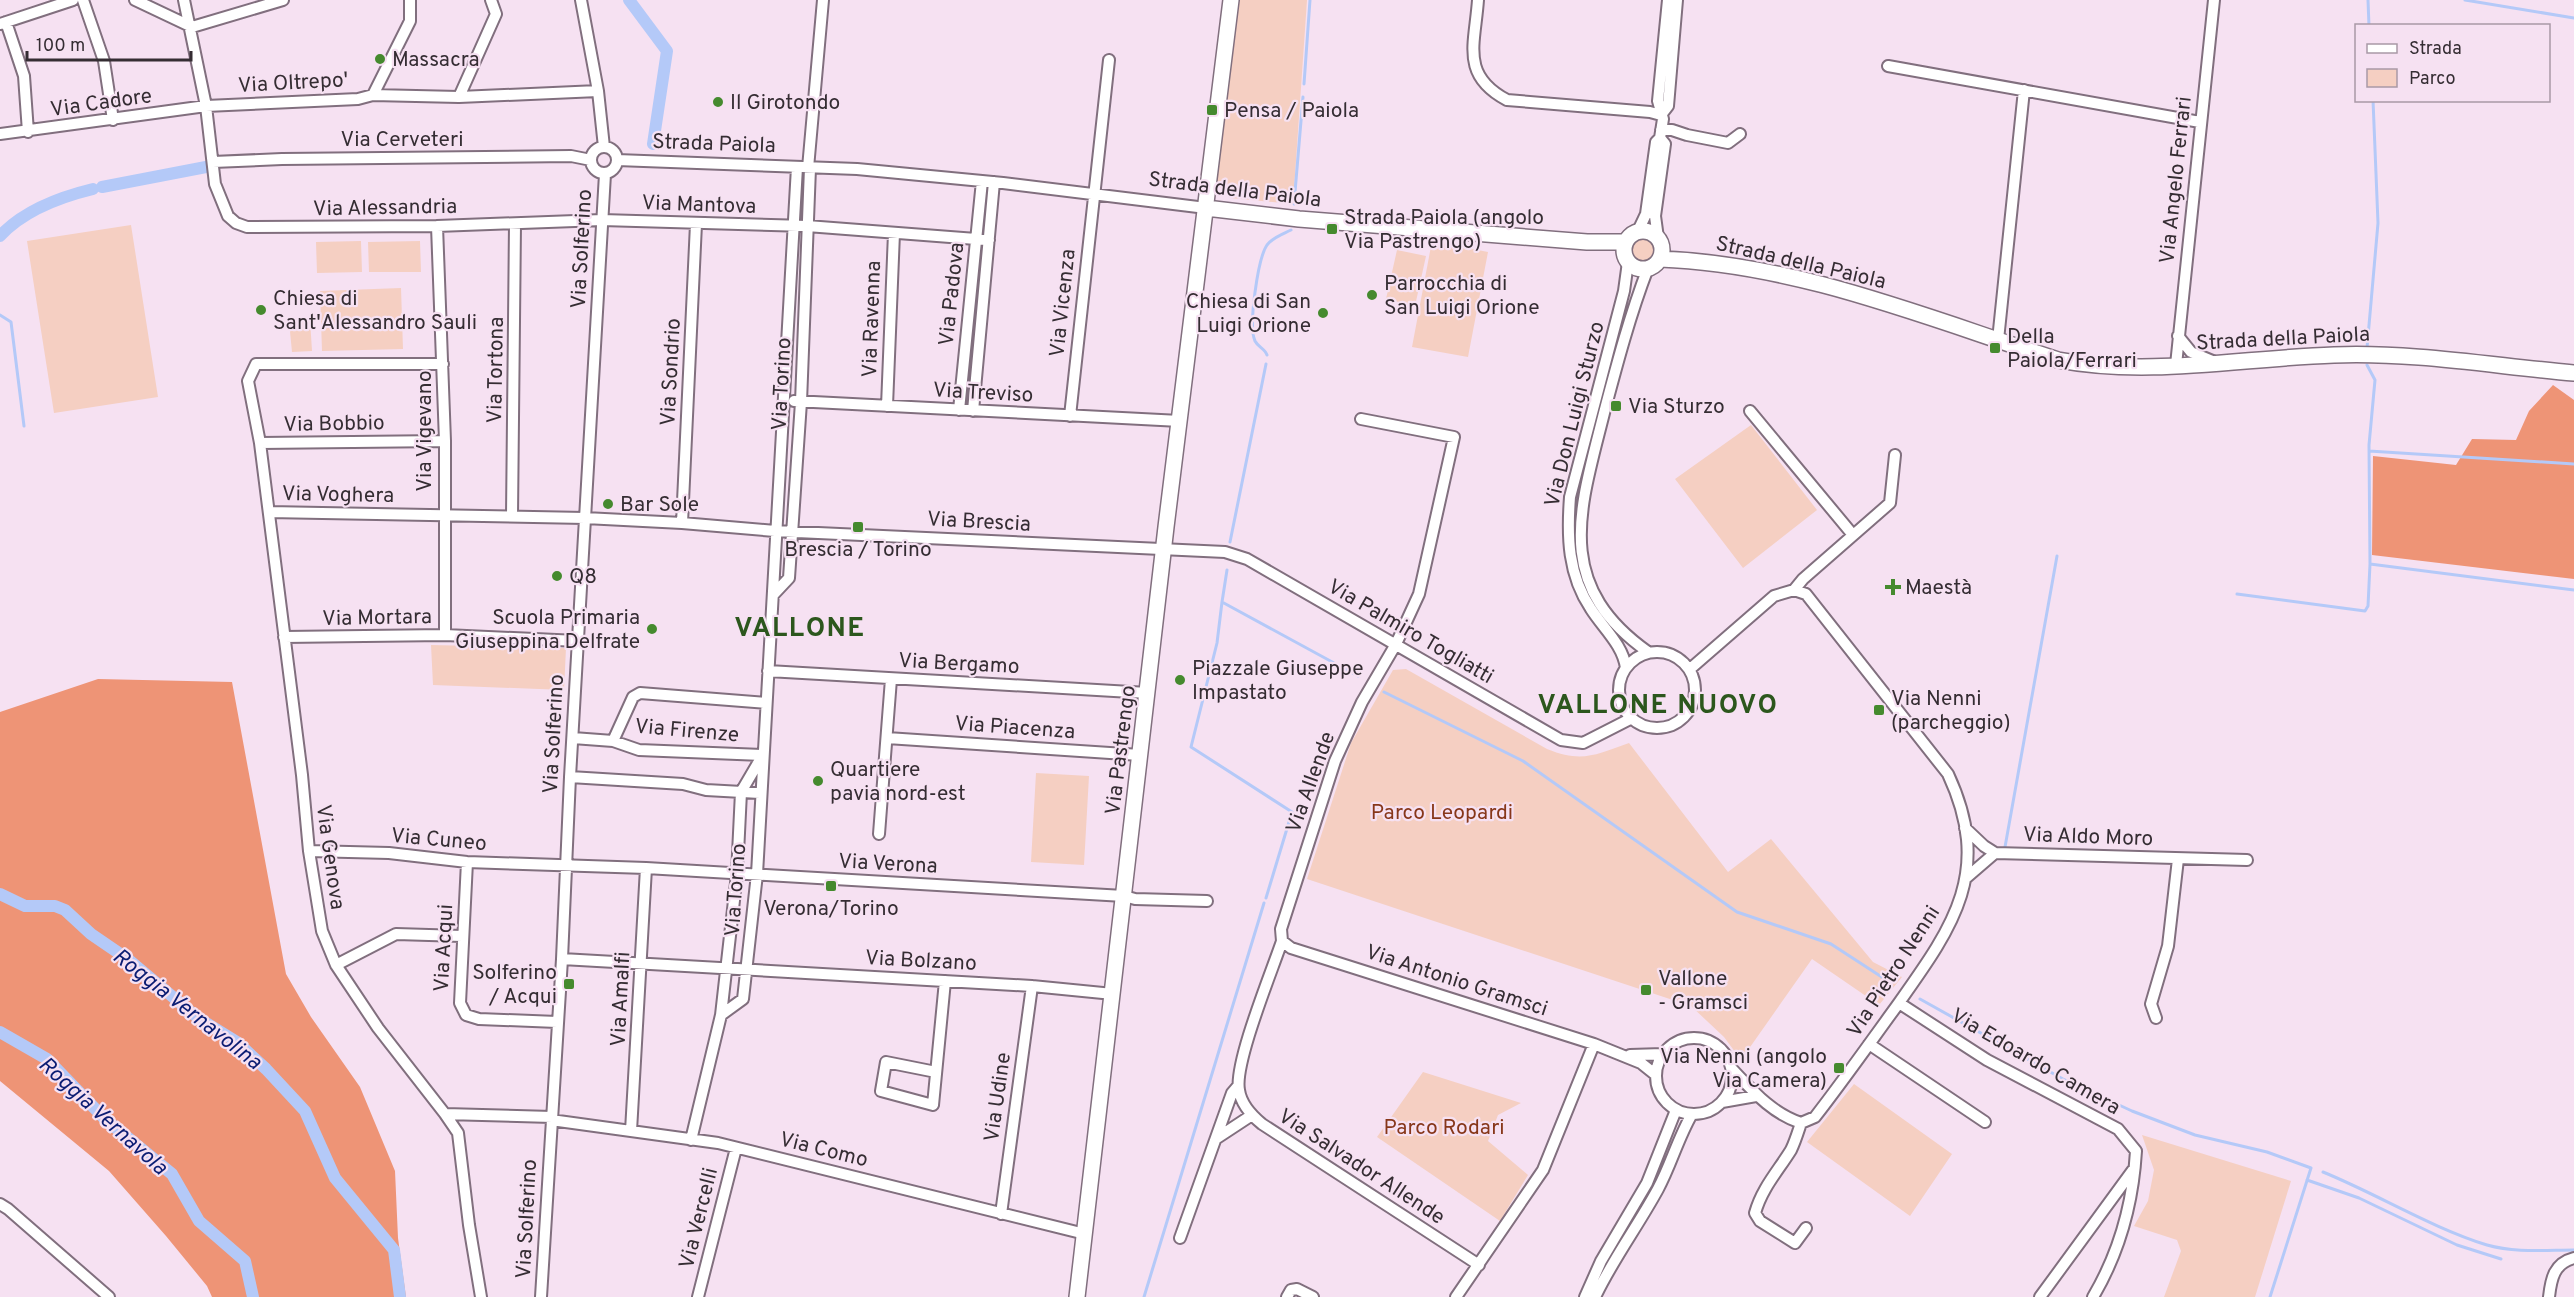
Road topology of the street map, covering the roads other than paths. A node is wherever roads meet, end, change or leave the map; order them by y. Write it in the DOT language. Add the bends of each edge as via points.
graph roads {
  1 [pos="73,0"];
  2 [pos="83,0"];
  3 [pos="135,0"];
  4 [pos="184,0"];
  5 [pos="284,0"];
  6 [pos="410,0"];
  7 [pos="491,0"];
  8 [pos="581,0"];
  9 [pos="823,0"];
  10 [pos="1231,0"];
  11 [pos="1479,0"];
  12 [pos="1668,0"];
  13 [pos="1677,0"];
  14 [pos="2214,0"];
  15 [pos="52,3"];
  16 [pos="3,23"];
  17 [pos="192,27"];
  18 [pos="1109,60"];
  19 [pos="1888,66"];
  20 [pos="2024,90"];
  21 [pos="598,91"];
  22 [pos="373,95"];
  23 [pos="459,97"];
  24 [pos="206,106"];
  25 [pos="1661,115"];
  26 [pos="113,120"];
  27 [pos="2200,122"];
  28 [pos="28,132"];
  29 [pos="0,134"];
  30 [pos="1661,134"];
  31 [pos="1740,134"];
  32 [pos="604,147"];
  33 [pos="591,160"];
  34 [pos="617,160"];
  35 [pos="213,162"];
  36 [pos="805,167"];
  37 [pos="604,174"];
  38 [pos="982,181"];
  39 [pos="994,182"];
  40 [pos="1093,194"];
  41 [pos="1206,208"];
  42 [pos="602,220"];
  43 [pos="515,224"];
  44 [pos="696,224"];
  45 [pos="438,226"];
  46 [pos="794,226"];
  47 [pos="807,226"];
  48 [pos="1638,231"];
  49 [pos="894,233"];
  50 [pos="976,239"];
  51 [pos="989,240"];
  52 [pos="1657,252"];
  53 [pos="1626,254"];
  54 [pos="2178,336"];
  55 [pos="1998,340"];
  56 [pos="2218,363"];
  57 [pos="443,364"];
  58 [pos="2176,365"];
  59 [pos="2574,373"];
  60 [pos="783,401"];
  61 [pos="801,402"];
  62 [pos="887,406"];
  63 [pos="959,410"];
  64 [pos="973,411"];
  65 [pos="1750,411"];
  66 [pos="1070,416"];
  67 [pos="1361,419"];
  68 [pos="1180,421"];
  69 [pos="445,441"];
  70 [pos="260,443"];
  71 [pos="1895,455"];
  72 [pos="269,512"];
  73 [pos="443,515"];
  74 [pos="513,516"];
  75 [pos="585,518"];
  76 [pos="682,523"];
  77 [pos="775,531"];
  78 [pos="793,532"];
  79 [pos="1853,535"];
  80 [pos="1164,548"];
  81 [pos="1794,590"];
  82 [pos="773,596"];
  83 [pos="445,635"];
  84 [pos="284,637"];
  85 [pos="578,641"];
  86 [pos="1396,644"];
  87 [pos="1648,652"];
  88 [pos="1626,668"];
  89 [pos="1690,669"];
  90 [pos="768,671"];
  91 [pos="891,679"];
  92 [pos="1148,693"];
  93 [pos="766,703"];
  94 [pos="1632,718"];
  95 [pos="573,738"];
  96 [pos="887,738"];
  97 [pos="613,741"];
  98 [pos="762,755"];
  99 [pos="1140,755"];
  100 [pos="570,777"];
  101 [pos="741,792"];
  102 [pos="760,793"];
  103 [pos="1965,828"];
  104 [pos="879,834"];
  105 [pos="309,851"];
  106 [pos="1995,853"];
  107 [pos="2178,859"];
  108 [pos="2247,860"];
  109 [pos="467,862"];
  110 [pos="567,866"];
  111 [pos="646,868"];
  112 [pos="737,874"];
  113 [pos="757,874"];
  114 [pos="1966,878"];
  115 [pos="1124,896"];
  116 [pos="1207,901"];
  117 [pos="462,936"];
  118 [pos="1282,940"];
  119 [pos="562,959"];
  120 [pos="642,964"];
  121 [pos="336,965"];
  122 [pos="727,969"];
  123 [pos="748,970"];
  124 [pos="945,981"];
  125 [pos="1032,986"];
  126 [pos="1113,994"];
  127 [pos="1899,1003"];
  128 [pos="721,1015"];
  129 [pos="2156,1018"];
  130 [pos="557,1022"];
  131 [pos="1594,1044"];
  132 [pos="1873,1046"];
  133 [pos="1663,1054"];
  134 [pos="1620,1055"];
  135 [pos="1731,1068"];
  136 [pos="936,1072"];
  137 [pos="1656,1075"];
  138 [pos="1238,1086"];
  139 [pos="1755,1096"];
  140 [pos="1722,1102"];
  141 [pos="1676,1110"];
  142 [pos="445,1114"];
  143 [pos="1692,1114"];
  144 [pos="1252,1115"];
  145 [pos="552,1118"];
  146 [pos="1985,1122"];
  147 [pos="1801,1123"];
  148 [pos="631,1131"];
  149 [pos="1217,1138"];
  150 [pos="691,1140"];
  151 [pos="736,1148"];
  152 [pos="2135,1167"];
  153 [pos="0,1204"];
  154 [pos="2103,1210"];
  155 [pos="1001,1214"];
  156 [pos="2124,1224"];
  157 [pos="1806,1228"];
  158 [pos="1085,1234"];
  159 [pos="1180,1238"];
  160 [pos="2574,1258"];
  161 [pos="1479,1265"];
  162 [pos="109,1297"];
  163 [pos="481,1297"];
  164 [pos="541,1297"];
  165 [pos="698,1297"];
  166 [pos="1077,1297"];
  167 [pos="1287,1297"];
  168 [pos="1313,1297"];
  169 [pos="1456,1297"];
  170 [pos="1585,1297"];
  171 [pos="1595,1297"];
  172 [pos="2040,1297"];
  173 [pos="2093,1297"];
  174 [pos="2548,1297"];
  1 -- 15 [label="street"];
  2 -- 26 [label="street" via="104,62"];
  3 -- 17 [label="street"];
  4 -- 17 [label="street, Via Alessandria"];
  5 -- 17 [label="street"];
  6 -- 22 [label="street" via="410,21"];
  7 -- 23 [label="street" via="496,14"];
  8 -- 21 [label="street"];
  9 -- 36 [label="street"];
  10 -- 41 [label="street, Via Pastrengo"];
  11 -- 25 [label="street" via="1473,63 1477,75 1492,92 1507,100"];
  12 -- 25 [label="street" via="1658,101"];
  13 -- 25 [label="street" via="1668,106"];
  14 -- 27 [label="street, Via Angelo Ferrari"];
  15 -- 16 [label="street"];
  16 -- 28 [label="street" via="24,76"];
  17 -- 24 [label="street, Via Alessandria"];
  18 -- 40 [label="street"];
  19 -- 20 [label="street"];
  20 -- 27 [label="street"];
  20 -- 55 [label="street"];
  21 -- 23 [label="street, Via Oltrepo'"];
  21 -- 32 [label="street"];
  22 -- 23 [label="street, Via Oltrepo'"];
  22 -- 24 [label="street, Via Oltrepo'" via="358,99"];
  24 -- 26 [label="street, Via Cadore"];
  24 -- 35 [label="street, Via Alessandria"];
  25 -- 30 [label="street"];
  26 -- 28 [label="street, Via Cadore"];
  27 -- 54 [label="street, Via Angelo Ferrari"];
  28 -- 29 [label="street, Via Cadore"];
  30 -- 31 [label="street" via="1672,130 1728,142"];
  30 -- 48 [label="street" via="1656,142 1646,214"];
  30 -- 52 [label="street" via="1665,144 1654,216"];
  32 -- 33 [label="street" via="594,151"];
  32 -- 34 [label="street" via="613,150"];
  33 -- 35 [label="street, Via Cerveteri" via="571,156"];
  33 -- 37 [label="street" via="595,170"];
  34 -- 36 [label="street, Strada Paiola"];
  34 -- 37 [label="street" via="614,170"];
  35 -- 45 [label="street, Via Alessandria" via="215,184 228,216 247,227"];
  36 -- 38 [label="street, Strada della Paiola"];
  36 -- 46 [label="street, Via Torino"];
  36 -- 47 [label="street, Via Torino"];
  37 -- 42 [label="street, Via Solferino"];
  38 -- 39 [label="street, Strada della Paiola"];
  38 -- 50 [label="street, Via Padova"];
  39 -- 40 [label="street, Strada della Paiola"];
  39 -- 51 [label="street, Via Padova"];
  40 -- 41 [label="street, Strada della Paiola"];
  40 -- 66 [label="street, Via Vicenza"];
  41 -- 53 [label="street, Strada della Paiola" via="1587,242"];
  41 -- 68 [label="street, Via Pastrengo"];
  42 -- 43 [label="street, Via Alessandria"];
  42 -- 44 [label="street, Via Mantova"];
  42 -- 75 [label="street, Via Solferino"];
  43 -- 45 [label="street, Via Alessandria"];
  43 -- 74 [label="street, Via Tortona"];
  44 -- 46 [label="street, Via Mantova"];
  44 -- 76 [label="street, Via Sondrio"];
  45 -- 57 [label="street, Via Vigevano"];
  46 -- 47 [label="street, Via Mantova"];
  46 -- 60 [label="street, Via Torino"];
  47 -- 49 [label="street"];
  47 -- 61 [label="street, Via Torino"];
  48 -- 52 [label="street" via="1651,232"];
  48 -- 53 [label="street" via="1629,237"];
  49 -- 50 [label="street"];
  49 -- 62 [label="street, Via Ravenna"];
  50 -- 51 [label="street"];
  50 -- 63 [label="street, Via Padova"];
  51 -- 64 [label="street, Via Padova"];
  52 -- 53 [label="street" via="1641,269"];
  52 -- 55 [label="street, Strada della Paiola" via="1868,296"];
  52 -- 87 [label="street, Via Don Luigi Sturzo" via="1637,296 1616,367 1582,501 1579,541 1590,585 1619,628"];
  53 -- 88 [label="street, Via Don Luigi Sturzo" via="1624,291 1570,497 1568,523 1569,554 1577,583 1624,654"];
  54 -- 56 [label="street" via="2191,352"];
  54 -- 58 [label="street, Via Angelo Ferrari"];
  55 -- 58 [label="street, Strada della Paiola" via="2089,366"];
  56 -- 58 [label="street, Strada della Paiola"];
  56 -- 59 [label="street, Strada della Paiola" via="2384,354"];
  57 -- 69 [label="street, Via Vigevano"];
  57 -- 70 [label="street, Via Genova" via="256,364 249,381"];
  60 -- 61 [label="street, Via Treviso"];
  60 -- 77 [label="street, Via Torino"];
  61 -- 62 [label="street, Via Treviso"];
  61 -- 78 [label="street, Via Torino"];
  62 -- 63 [label="street, Via Treviso"];
  63 -- 64 [label="street, Via Treviso"];
  64 -- 66 [label="street, Via Treviso"];
  65 -- 79 [label="street"];
  66 -- 68 [label="street, Via Treviso"];
  67 -- 86 [label="street, Via Allende" via="1454,437 1419,594"];
  68 -- 80 [label="street, Via Pastrengo"];
  69 -- 70 [label="street, Via Bobbio"];
  69 -- 73 [label="street, Via Vigevano"];
  70 -- 72 [label="street, Via Genova"];
  71 -- 79 [label="street" via="1890,503"];
  72 -- 73 [label="street, Via Voghera"];
  72 -- 84 [label="street, Via Genova"];
  73 -- 74 [label="street, Via Voghera"];
  73 -- 83 [label="street, Via Vigevano"];
  74 -- 75 [label="street, Via Voghera"];
  75 -- 76 [label="street, Via Voghera"];
  75 -- 85 [label="street, Via Solferino"];
  76 -- 77 [label="street, Via Brescia"];
  77 -- 78 [label="street, Via Brescia"];
  77 -- 82 [label="street, Via Torino"];
  78 -- 80 [label="street, Via Brescia"];
  78 -- 82 [label="street, Via Torino" via="789,578"];
  79 -- 81 [label="street"];
  80 -- 86 [label="street, Via Palmiro Togliatti" via="1225,552 1247,559"];
  80 -- 92 [label="street, Via Pastrengo"];
  81 -- 89 [label="street" via="1774,596"];
  81 -- 103 [label="street, Via Pietro Nenni" via="1806,594 1948,774"];
  82 -- 90 [label="street, Via Torino"];
  83 -- 84 [label="street, Via Mortara"];
  83 -- 85 [label="street, Via Mortara"];
  84 -- 105 [label="street, Via Genova"];
  85 -- 95 [label="street, Via Solferino"];
  86 -- 94 [label="street, Via Palmiro Togliatti" via="1561,740 1583,743"];
  86 -- 118 [label="street, Via Allende" via="1362,702 1335,761 1281,929"];
  87 -- 88 [label="street"];
  87 -- 89 [label="street" via="1672,654"];
  88 -- 94 [label="street" via="1619,694"];
  89 -- 94 [label="street" via="1695,696 1682,719 1657,728"];
  90 -- 91 [label="street, Via Bergamo"];
  90 -- 93 [label="street, Via Torino"];
  91 -- 92 [label="street, Via Bergamo"];
  91 -- 96 [label="street"];
  92 -- 99 [label="street, Via Pastrengo"];
  93 -- 97 [label="street" via="640,693 633,697"];
  93 -- 98 [label="street, Via Torino"];
  95 -- 97 [label="street, Via Firenze"];
  95 -- 100 [label="street, Via Solferino"];
  96 -- 99 [label="street, Via Piacenza"];
  96 -- 104 [label="street"];
  97 -- 98 [label="street, Via Firenze" via="639,750"];
  98 -- 101 [label="street, Via Torino"];
  98 -- 102 [label="street, Via Torino"];
  99 -- 115 [label="street, Via Pastrengo"];
  100 -- 101 [label="street"];
  100 -- 110 [label="street, Via Solferino"];
  101 -- 102 [label="street"];
  101 -- 112 [label="street, Via Torino"];
  102 -- 113 [label="street, Via Torino"];
  103 -- 106 [label="street, Via Aldo Moro"];
  103 -- 114 [label="street, Via Pietro Nenni"];
  105 -- 109 [label="street, Via Cuneo" via="389,853"];
  105 -- 121 [label="street, Via Genova" via="322,931"];
  106 -- 107 [label="street, Via Aldo Moro"];
  106 -- 114 [label="street, Via Aldo Moro"];
  107 -- 108 [label="street, Via Aldo Moro"];
  107 -- 129 [label="street, Via Aldo Moro" via="2168,946 2151,1004"];
  109 -- 110 [label="street, Via Cuneo"];
  109 -- 117 [label="street, Via Acqui"];
  110 -- 111 [label="street, Via Verona"];
  110 -- 119 [label="street, Via Solferino"];
  111 -- 112 [label="street, Via Verona"];
  111 -- 120 [label="street, Via Amalfi"];
  112 -- 113 [label="street, Via Verona"];
  112 -- 122 [label="street, Via Torino"];
  113 -- 115 [label="street, Via Verona"];
  113 -- 123 [label="street, Via Torino"];
  114 -- 127 [label="street, Via Pietro Nenni" via="1947,932"];
  115 -- 116 [label="street, Via Verona"];
  115 -- 126 [label="street, Via Pastrengo"];
  117 -- 121 [label="street" via="396,934"];
  117 -- 130 [label="street, Via Acqui" via="460,1003 466,1015"];
  118 -- 131 [label="street, Via Antonio Gramsci" via="1291,948"];
  118 -- 138 [label="street" via="1241,1063"];
  119 -- 120 [label="street, Via Bolzano"];
  119 -- 130 [label="street, Via Solferino"];
  120 -- 122 [label="street, Via Bolzano"];
  120 -- 148 [label="street, Via Amalfi"];
  121 -- 142 [label="street, Via Genova" via="378,1028"];
  122 -- 123 [label="street, Via Bolzano"];
  122 -- 128 [label="street, Via Torino"];
  123 -- 124 [label="street, Via Bolzano"];
  123 -- 128 [label="street, Via Torino" via="743,999"];
  124 -- 125 [label="street, Via Bolzano"];
  124 -- 136 [label="street"];
  125 -- 126 [label="street, Via Bolzano"];
  125 -- 155 [label="street, Via Udine"];
  126 -- 158 [label="street, Via Pastrengo"];
  127 -- 132 [label="street, Via Pietro Nenni"];
  127 -- 152 [label="street, Via Edoardo Camera" via="1987,1060 2118,1129 2136,1151"];
  128 -- 150 [label="street, Via Torino"];
  130 -- 145 [label="street, Via Solferino"];
  131 -- 134 [label="street, Via Antonio Gramsci"];
  131 -- 161 [label="street" via="1543,1170"];
  132 -- 146 [label="street"];
  132 -- 147 [label="street, Via Pietro Nenni" via="1815,1117"];
  133 -- 134 [label="street, Via Antonio Gramsci"];
  133 -- 135 [label="street" via="1675,1043 1699,1038 1716,1045"];
  133 -- 137 [label="street"];
  134 -- 137 [label="street, Via Antonio Gramsci" via="1641,1063"];
  135 -- 139 [label="street"];
  135 -- 140 [label="street" via="1731,1087"];
  136 -- 136 [label="street" via="933,1105 881,1091 886,1062"];
  137 -- 141 [label="street" via="1661,1095"];
  138 -- 144 [label="street, Via Salvador Allende"];
  138 -- 149 [label="street"];
  139 -- 140 [label="street"];
  139 -- 147 [label="street"];
  140 -- 143 [label="street" via="1712,1110"];
  141 -- 143 [label="street"];
  141 -- 170 [label="street" via="1647,1183"];
  142 -- 145 [label="street, Via Como"];
  142 -- 163 [label="street, Via Genova" via="458,1133"];
  143 -- 171 [label="street" via="1658,1188"];
  144 -- 149 [label="street"];
  144 -- 161 [label="street, Via Salvador Allende" via="1291,1145"];
  145 -- 148 [label="street, Via Como"];
  145 -- 164 [label="street, Via Solferino"];
  147 -- 157 [label="street" via="1792,1149 1773,1175 1755,1213 1760,1221 1794,1243"];
  148 -- 150 [label="street, Via Como"];
  149 -- 159 [label="street"];
  150 -- 151 [label="street, Via Como"];
  151 -- 155 [label="street, Via Como"];
  151 -- 165 [label="street, Via Vercelli"];
  152 -- 154 [label="street"];
  152 -- 156 [label="street, Via Edoardo Camera"];
  153 -- 162 [label="street"];
  154 -- 156 [label="street" via="2120,1214"];
  154 -- 172 [label="street"];
  155 -- 158 [label="street, Via Como"];
  156 -- 173 [label="street, Via Edoardo Camera"];
  158 -- 166 [label="street, Via Pastrengo"];
  160 -- 174 [label="street" via="2564,1260 2552,1275"];
  161 -- 169 [label="street"];
  167 -- 168 [label="street" via="1297,1289"];
}
